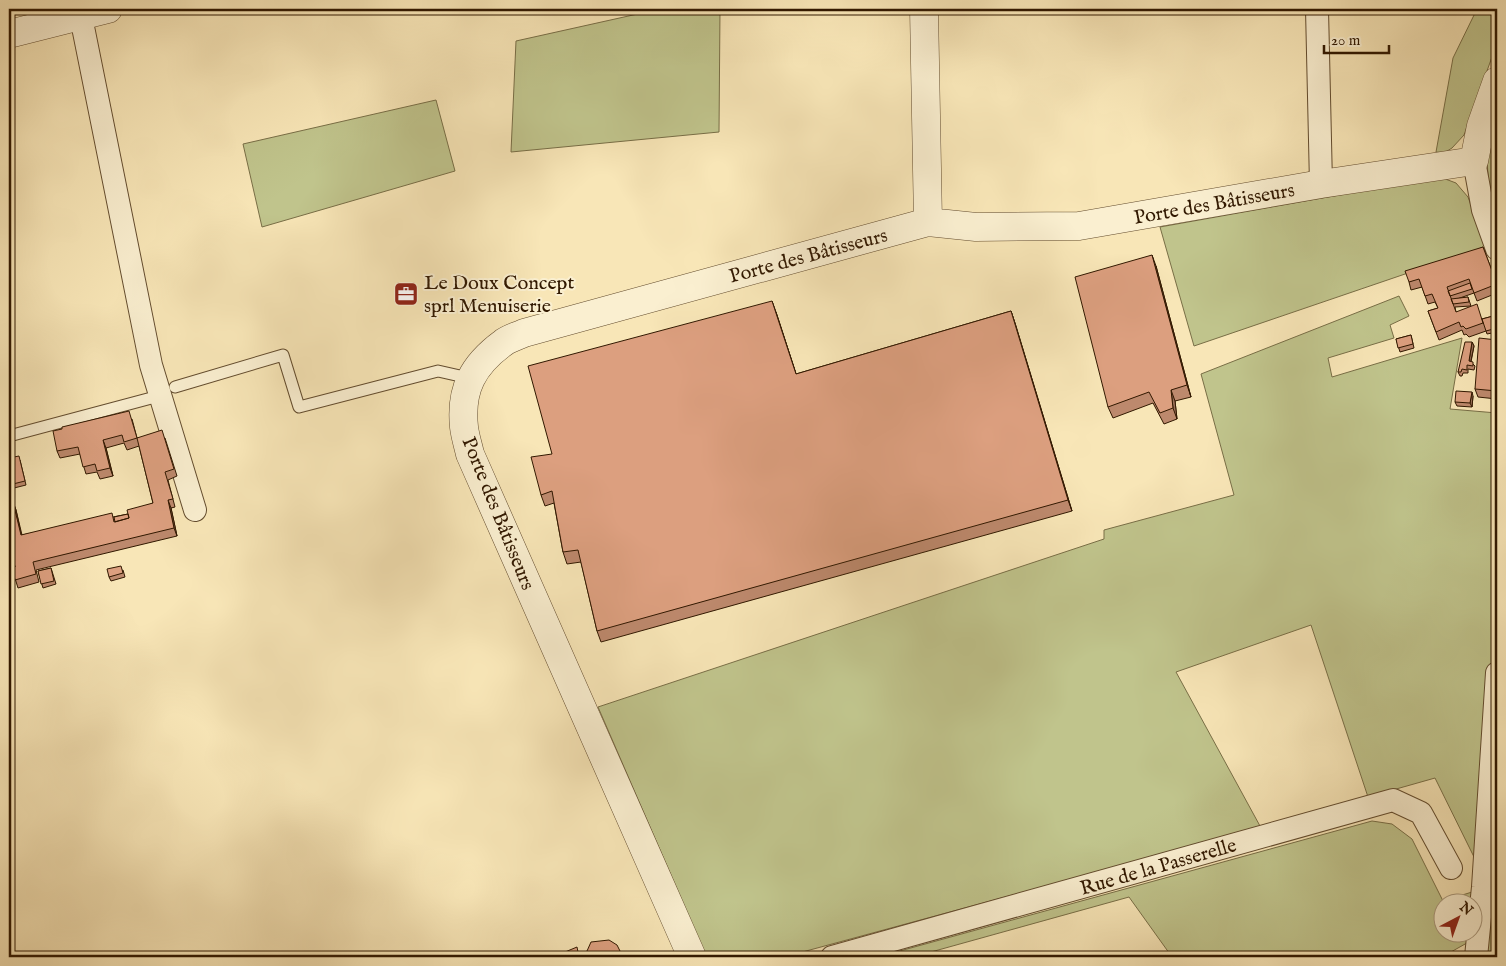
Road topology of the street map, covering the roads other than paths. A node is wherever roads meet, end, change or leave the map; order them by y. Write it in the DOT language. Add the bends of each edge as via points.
graph roads {
  1 [pos="108,9"];
  2 [pos="924,9"];
  3 [pos="1317,9"];
  4 [pos="81,17"];
  5 [pos="9,34"];
  6 [pos="1497,81"];
  7 [pos="1474,161"];
  8 [pos="1321,184"];
  9 [pos="928,222"];
  10 [pos="1497,249"];
  11 [pos="469,378"];
  12 [pos="167,391"];
  13 [pos="9,436"];
  14 [pos="195,510"];
  15 [pos="1497,673"];
  16 [pos="1451,868"];
  17 [pos="692,957"];
  18 [pos="832,957"];
  19 [pos="1476,957"];
  1 -- 4 [label="street"];
  2 -- 9 [label="street"];
  3 -- 8 [label="street, Porte des Bâtisseurs"];
  4 -- 5 [label="street"];
  4 -- 12 [label="street" via="142,326"];
  6 -- 7 [label="street" via="1481,126"];
  7 -- 8 [label="street, Porte des Bâtisseurs"];
  7 -- 10 [label="street" via="1482,210"];
  8 -- 9 [label="street, Porte des Bâtisseurs" via="1079,226 976,227"];
  9 -- 11 [label="street, Porte des Bâtisseurs" via="524,333 504,342"];
  11 -- 12 [label="lane" via="438,371 299,407 283,355"];
  11 -- 17 [label="street, Porte des Bâtisseurs" via="463,405 470,454"];
  12 -- 13 [label="lane"];
  12 -- 14 [label="street"];
  15 -- 19 [label="street"];
  16 -- 18 [label="street, Rue de la Passerelle" via="1421,813 1393,800"];
}
